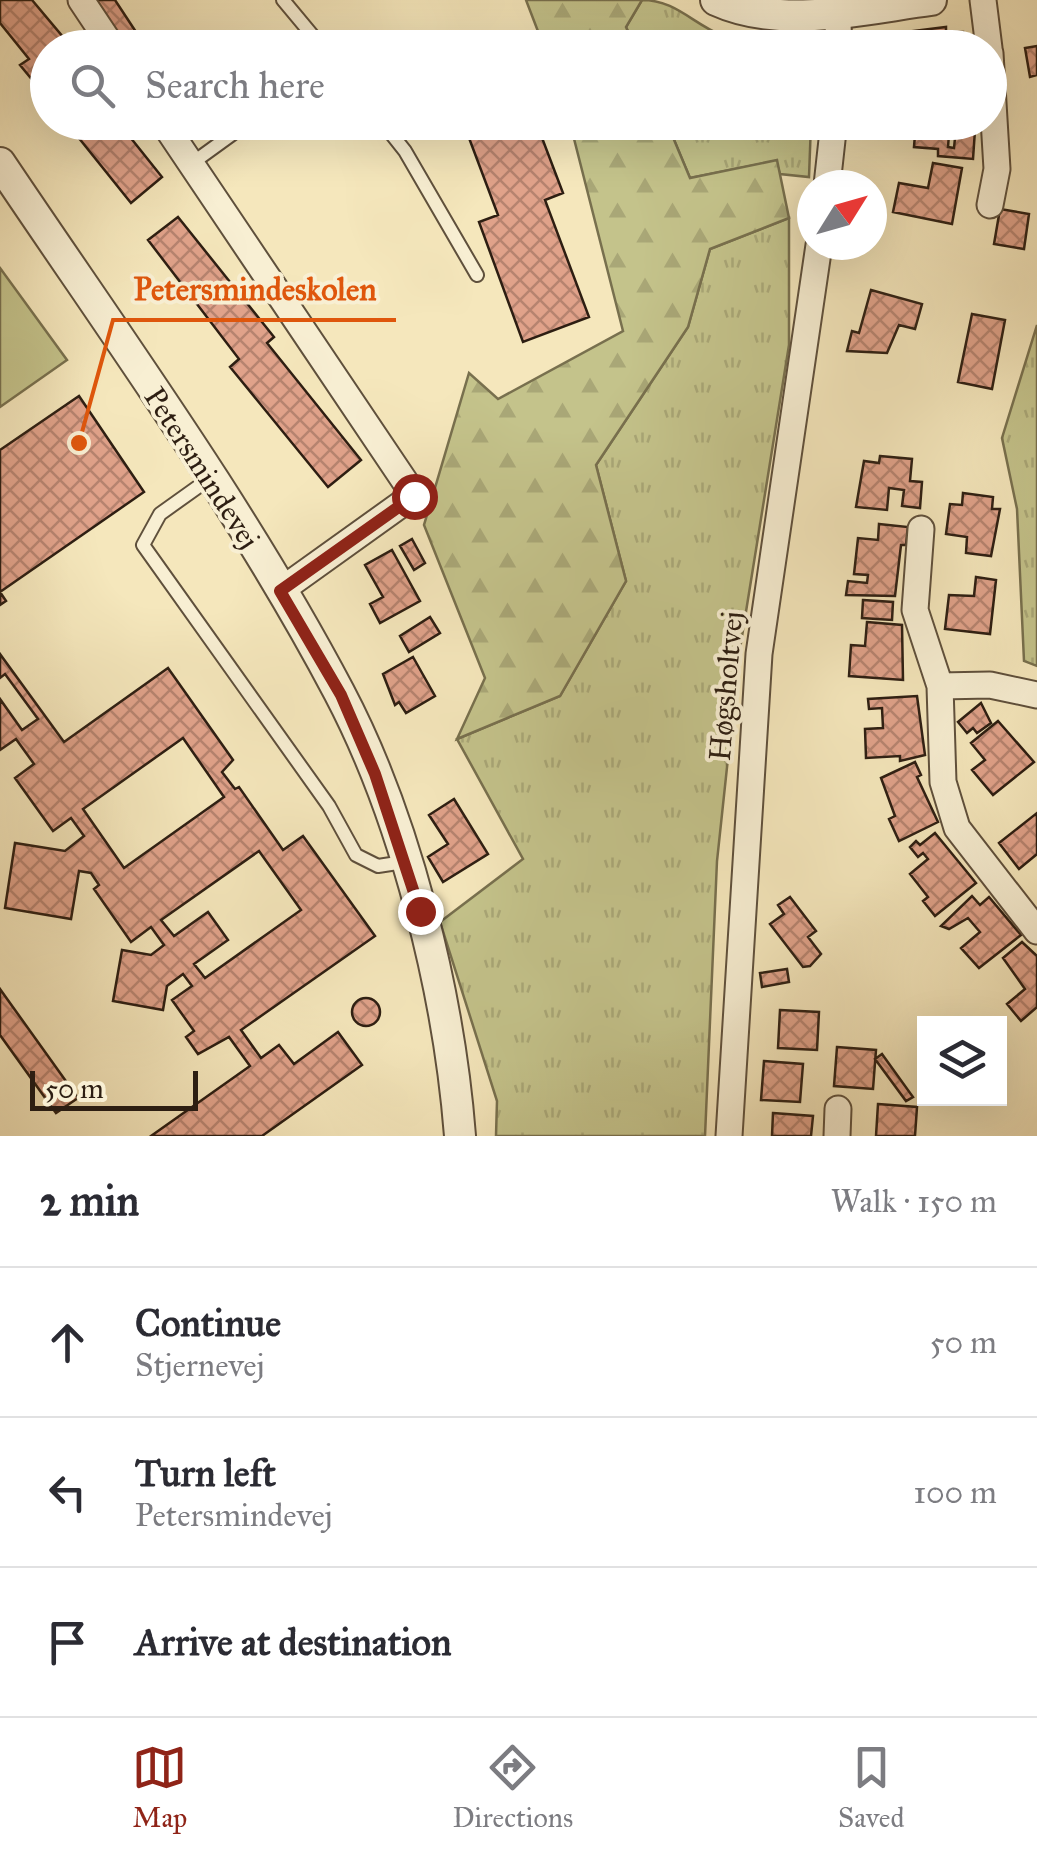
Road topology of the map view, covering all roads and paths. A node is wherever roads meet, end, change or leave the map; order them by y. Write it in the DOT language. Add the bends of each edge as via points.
graph roads {
  1 [pos="81,0"];
  2 [pos="283,0"];
  3 [pos="716,0"];
  4 [pos="931,0"];
  5 [pos="983,0"];
  6 [pos="838,6"];
  7 [pos="101,30"];
  8 [pos="308,30"];
  9 [pos="987,30"];
  10 [pos="175,140"];
  11 [pos="224,140"];
  12 [pos="396,140"];
  13 [pos="832,140"];
  14 [pos="995,140"];
  15 [pos="0,163"];
  16 [pos="191,164"];
  17 [pos="829,170"];
  18 [pos="990,205"];
  19 [pos="817,260"];
  20 [pos="477,275"];
  21 [pos="210,479"];
  22 [pos="921,528"];
  23 [pos="280,591"];
  24 [pos="940,686"];
  25 [pos="1037,695"];
  26 [pos="404,862"];
  27 [pos="1037,931"];
  28 [pos="838,1110"];
  29 [pos="460,1136"];
  30 [pos="729,1136"];
  31 [pos="837,1136"];
  1 -- 7 [label="street"];
  2 -- 8 [label="lane"];
  3 -- 6 [label="street" via="770,15"];
  4 -- 6 [label="street"];
  5 -- 9 [label="street"];
  10 -- 16 [label="street"];
  11 -- 16 [label="lane"];
  12 -- 20 [label="lane"];
  13 -- 17 [label="street"];
  14 -- 18 [label="street"];
  15 -- 21 [label="street, Petersmindevej"];
  16 -- 23 [label="street" via="414,496"];
  19 -- 30 [label="street, Høgsholtvej" via="758,654"];
  21 -- 23 [label="street, Petersmindevej"];
  21 -- 26 [label="lane" via="160,514 143,545 329,806 356,856 378,866"];
  22 -- 24 [label="street" via="915,610"];
  23 -- 26 [label="street, Petersmindevej" via="341,695"];
  24 -- 25 [label="street" via="990,685"];
  24 -- 27 [label="street" via="943,782 957,828"];
  26 -- 29 [label="street, Petersmindevej" via="435,968"];
  28 -- 31 [label="street"];
}
